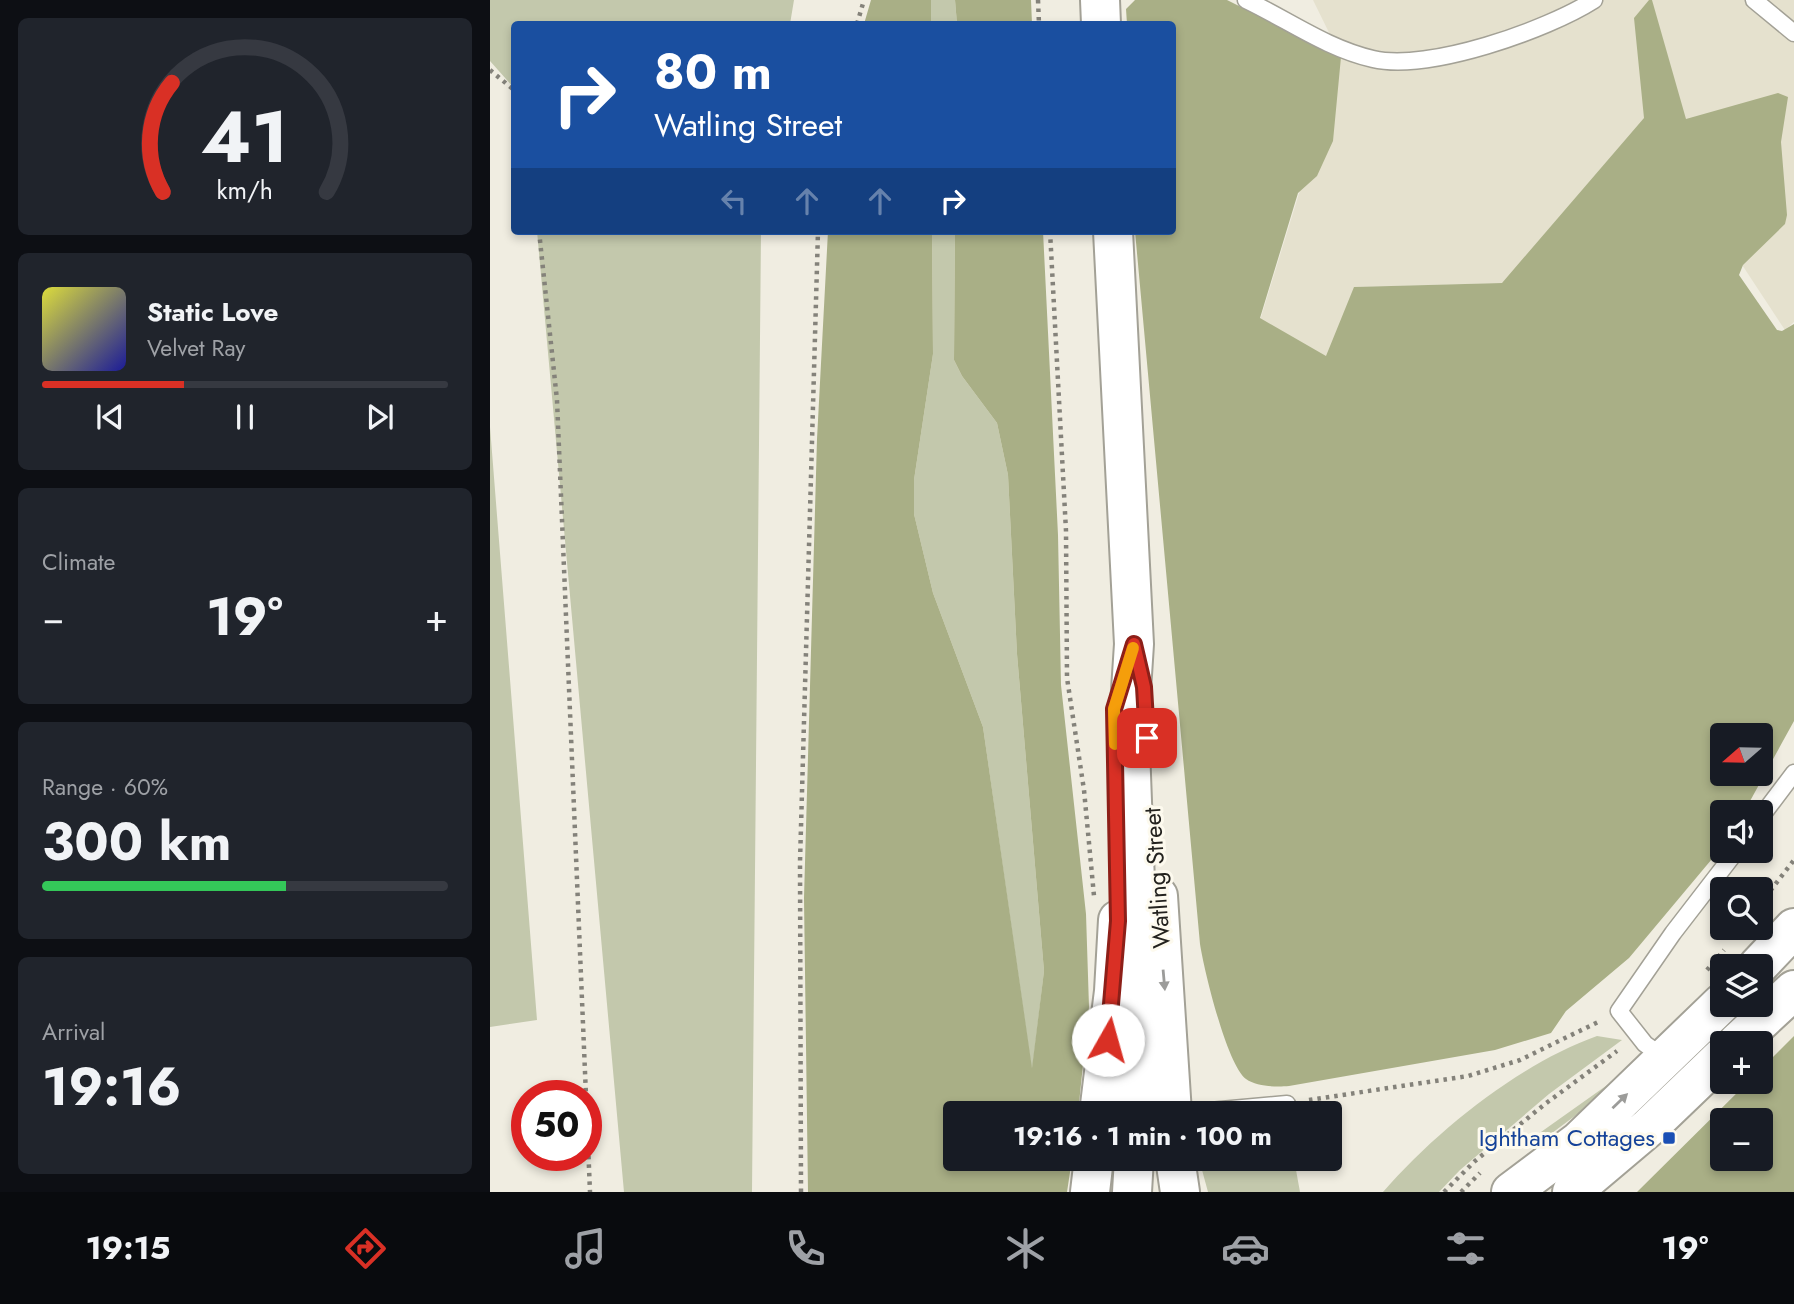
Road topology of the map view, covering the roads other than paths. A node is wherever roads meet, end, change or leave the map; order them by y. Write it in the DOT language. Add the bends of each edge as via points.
graph roads {
  1 [pos="1100,0"];
  2 [pos="1246,0"];
  3 [pos="1594,0"];
  4 [pos="1754,0"];
  5 [pos="1101,21"];
  6 [pos="1794,33"];
  7 [pos="1112,235"];
  8 [pos="1134,644"];
  9 [pos="1794,773"];
  10 [pos="1773,801"];
  11 [pos="1727,863"];
  12 [pos="1794,928"];
  13 [pos="1769,954"];
  14 [pos="1794,990"];
  15 [pos="1710,1015"];
  16 [pos="1750,1031"];
  17 [pos="1665,1058"];
  18 [pos="1710,1069"];
  19 [pos="1100,1101"];
  20 [pos="1134,1101"];
  21 [pos="1171,1101"];
  22 [pos="1092,1171"];
  23 [pos="1133,1171"];
  24 [pos="1177,1171"];
  25 [pos="1090,1192"];
  26 [pos="1132,1192"];
  27 [pos="1180,1192"];
  28 [pos="1511,1192"];
  29 [pos="1573,1192"];
  1 -- 5 [label="main road"];
  2 -- 3 [label="lane" via="1343,49 1387,61 1438,56 1498,41 1541,28"];
  4 -- 6 [label="lane"];
  7 -- 8 [label="main road, Watling Street"];
  8 -- 19 [label="main road" via="1114,709 1118,921"];
  8 -- 20 [label="main road, Watling Street" via="1129,721 1135,883"];
  8 -- 21 [label="main road, Watling Street, one-way" via="1144,687"];
  9 -- 10 [label="lane"];
  11 -- 17 [label="lane" via="1619,1011 1645,1044"];
  12 -- 13 [label="main road"];
  14 -- 16 [label="main road"];
  15 -- 17 [label="main road"];
  28 -- 17 [label="main road, one-way" via="1579,1141"];
  18 -- 29 [label="main road"];
  22 -- 25 [label="main road"];
  23 -- 26 [label="main road"];
  24 -- 27 [label="main road"];
}
